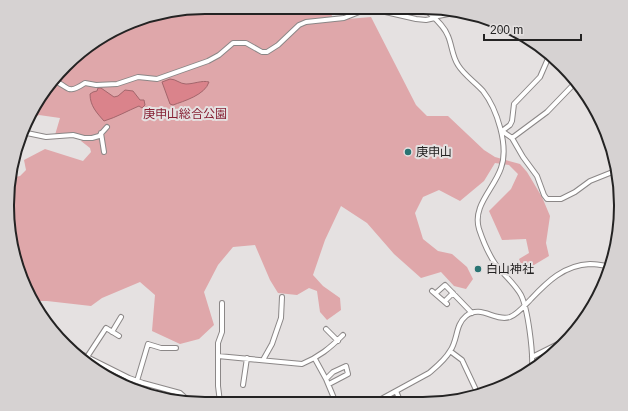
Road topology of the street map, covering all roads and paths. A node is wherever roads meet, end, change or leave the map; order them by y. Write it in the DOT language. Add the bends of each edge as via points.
graph roads {
  1 [pos="356,14"];
  2 [pos="394,14"];
  3 [pos="431,14"];
  4 [pos="443,15"];
  5 [pos="434,17"];
  6 [pos="547,61"];
  7 [pos="58,83"];
  8 [pos="572,86"];
  9 [pos="107,127"];
  10 [pos="502,131"];
  11 [pos="28,133"];
  12 [pos="101,134"];
  13 [pos="512,138"];
  14 [pos="104,152"];
  15 [pos="611,173"];
  16 [pos="604,265"];
  17 [pos="453,293"];
  18 [pos="282,297"];
  19 [pos="222,303"];
  20 [pos="524,306"];
  21 [pos="472,313"];
  22 [pos="121,316"];
  23 [pos="326,329"];
  24 [pos="112,332"];
  25 [pos="343,335"];
  26 [pos="119,336"];
  27 [pos="338,341"];
  28 [pos="551,347"];
  29 [pos="176,348"];
  30 [pos="450,351"];
  31 [pos="87,355"];
  32 [pos="218,356"];
  33 [pos="532,357"];
  34 [pos="247,358"];
  35 [pos="315,359"];
  36 [pos="263,360"];
  37 [pos="94,361"];
  38 [pos="532,363"];
  39 [pos="128,378"];
  40 [pos="326,379"];
  41 [pos="137,381"];
  42 [pos="328,384"];
  43 [pos="243,385"];
  44 [pos="476,389"];
  45 [pos="396,392"];
  46 [pos="182,395"];
  47 [pos="219,397"];
  48 [pos="333,397"];
  49 [pos="386,397"];
  50 [pos="399,397"];
  1 -- 7 [label="street" via="298,25 267,52 246,43 233,43 219,56 157,79 138,77 117,84 85,83 75,90 69,90"];
  2 -- 5 [label="street" via="426,20"];
  3 -- 5 [label="street"];
  4 -- 5 [label="street"];
  5 -- 10 [label="street" via="448,36 457,64 484,92"];
  6 -- 10 [label="street" via="540,77 514,104 512,121"];
  8 -- 13 [label="street" via="547,112"];
  9 -- 12 [label="street"];
  10 -- 13 [label="street"];
  10 -- 20 [label="street" via="504,157 477,214 478,222 491,258 522,296"];
  11 -- 12 [label="street" via="50,138 73,135 92,138"];
  12 -- 14 [label="street"];
  13 -- 15 [label="street" via="537,176 547,199 561,199 590,181"];
  16 -- 20 [label="street" via="589,264 557,274"];
  17 -- 17 [label="street" via="445,285 434,292 446,302"];
  17 -- 21 [label="street"];
  18 -- 36 [label="street" via="281,318"];
  19 -- 32 [label="street" via="222,332 218,343"];
  20 -- 21 [label="street" via="512,317 506,318 478,311"];
  20 -- 33 [label="street"];
  21 -- 30 [label="street" via="457,327"];
  22 -- 24 [label="street"];
  23 -- 27 [label="street"];
  24 -- 26 [label="street"];
  24 -- 31 [label="street" via="106,328"];
  25 -- 27 [label="street"];
  27 -- 35 [label="street"];
  28 -- 33 [label="street"];
  29 -- 41 [label="street" via="161,348 148,344"];
  30 -- 44 [label="street" via="462,360"];
  30 -- 45 [label="street" via="429,373"];
  32 -- 34 [label="street"];
  32 -- 47 [label="street"];
  33 -- 38 [label="street"];
  34 -- 36 [label="street"];
  34 -- 43 [label="street"];
  35 -- 36 [label="street" via="302,364"];
  35 -- 40 [label="street"];
  37 -- 39 [label="street"];
  39 -- 41 [label="street"];
  40 -- 42 [label="street"];
  40 -- 42 [label="street" via="333,372 346,366 348,374"];
  41 -- 46 [label="street"];
  42 -- 48 [label="street"];
  45 -- 49 [label="street"];
  45 -- 50 [label="street"];
}
